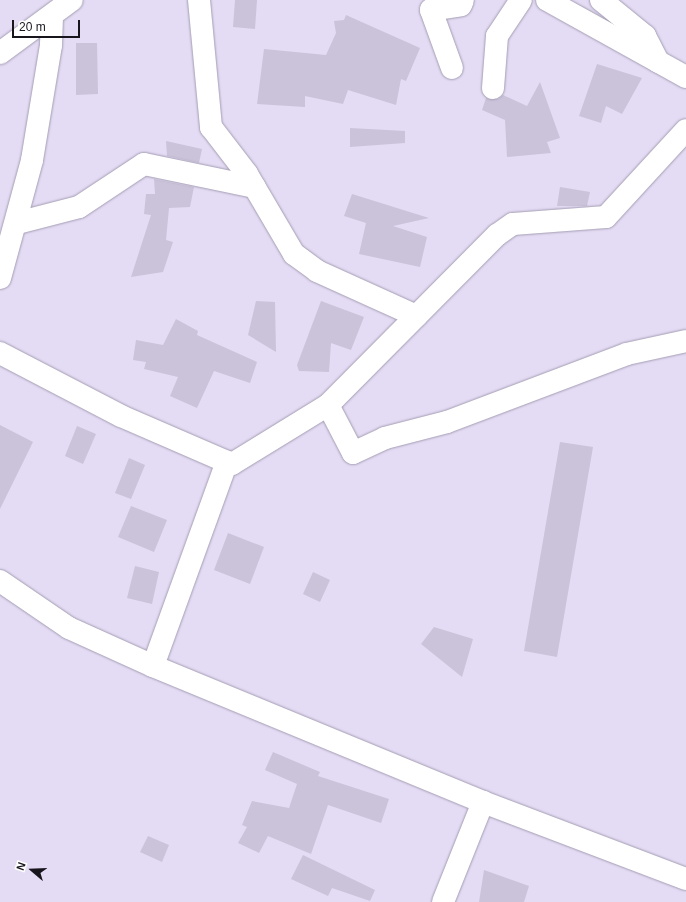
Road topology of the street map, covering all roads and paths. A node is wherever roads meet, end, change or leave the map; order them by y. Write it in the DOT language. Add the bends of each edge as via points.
graph roads {
  1 [pos="72,0"];
  2 [pos="199,0"];
  3 [pos="463,0"];
  4 [pos="522,0"];
  5 [pos="547,0"];
  6 [pos="601,0"];
  7 [pos="428,5"];
  8 [pos="52,17"];
  9 [pos="0,53"];
  10 [pos="658,62"];
  11 [pos="452,68"];
  12 [pos="686,76"];
  13 [pos="493,88"];
  14 [pos="686,130"];
  15 [pos="255,187"];
  16 [pos="17,223"];
  17 [pos="0,278"];
  18 [pos="416,316"];
  19 [pos="686,341"];
  20 [pos="0,352"];
  21 [pos="328,405"];
  22 [pos="227,462"];
  23 [pos="0,581"];
  24 [pos="153,666"];
  25 [pos="483,802"];
  26 [pos="686,879"];
  27 [pos="443,902"];
  1 -- 8 [label="street"];
  2 -- 15 [label="street" via="211,127"];
  3 -- 7 [label="street" via="461,5"];
  4 -- 13 [label="street" via="497,36"];
  5 -- 10 [label="street"];
  6 -- 10 [label="street" via="645,36"];
  7 -- 11 [label="street"];
  8 -- 9 [label="street"];
  8 -- 16 [label="street" via="46,83"];
  10 -- 12 [label="street"];
  14 -- 18 [label="street" via="606,216 513,224 497,235"];
  15 -- 16 [label="street" via="144,164 79,207"];
  15 -- 18 [label="street" via="294,254 317,271"];
  16 -- 17 [label="street"];
  18 -- 21 [label="street"];
  19 -- 21 [label="street" via="627,354 447,422 384,438 353,453"];
  20 -- 22 [label="street" via="121,416"];
  21 -- 22 [label="street" via="245,458"];
  22 -- 24 [label="street"];
  23 -- 24 [label="street" via="68,628"];
  24 -- 25 [label="street"];
  25 -- 26 [label="street"];
  25 -- 27 [label="street"];
}
